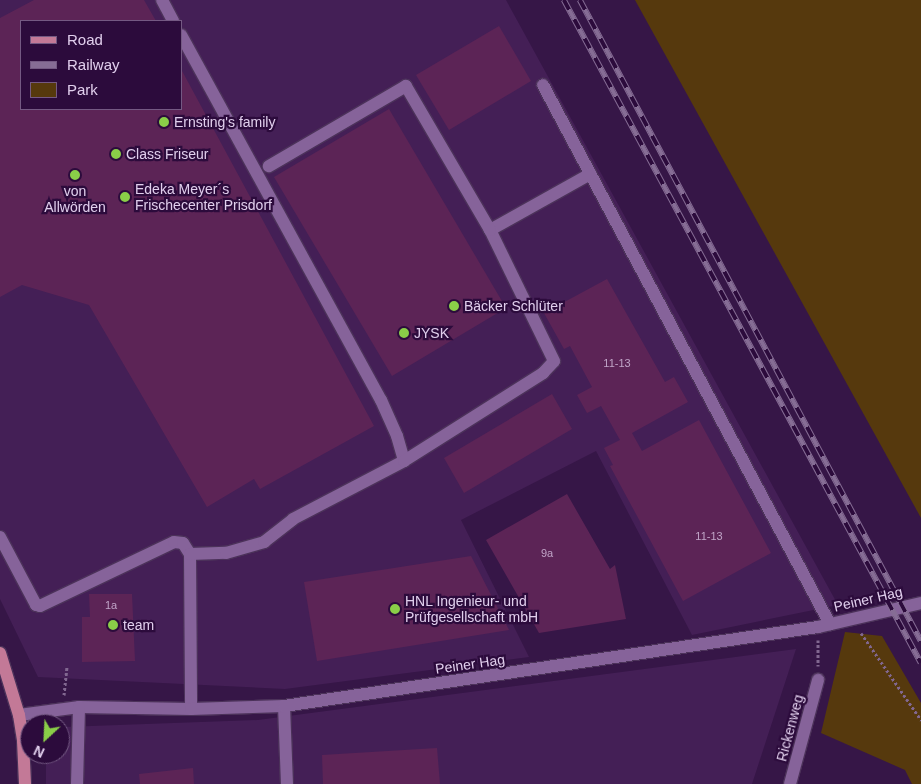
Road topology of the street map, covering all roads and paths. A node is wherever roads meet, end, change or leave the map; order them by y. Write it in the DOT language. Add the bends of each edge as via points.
graph roads {
  1 [pos="162,0"];
  2 [pos="173,20"];
  3 [pos="182,37"];
  4 [pos="542,86"];
  5 [pos="269,166"];
  6 [pos="590,174"];
  7 [pos="490,230"];
  8 [pos="404,461"];
  9 [pos="0,537"];
  10 [pos="190,554"];
  11 [pos="921,603"];
  12 [pos="850,618"];
  13 [pos="824,625"];
  14 [pos="0,654"];
  15 [pos="67,667"];
  16 [pos="818,680"];
  17 [pos="284,706"];
  18 [pos="63,708"];
  19 [pos="79,708"];
  20 [pos="191,709"];
  21 [pos="19,715"];
  22 [pos="921,720"];
  23 [pos="26,784"];
  24 [pos="77,784"];
  25 [pos="287,784"];
  26 [pos="790,784"];
  1 -- 2 [label="street"];
  3 -- 8 [label="street" via="381,400"];
  4 -- 6 [label="street"];
  5 -- 7 [label="street" via="406,86"];
  6 -- 7 [label="street"];
  6 -- 13 [label="street"];
  7 -- 8 [label="street" via="554,361 542,373"];
  8 -- 10 [label="street" via="293,519 264,542 226,552"];
  9 -- 10 [label="street" via="36,605 40,606 174,542 183,542"];
  10 -- 20 [label="street"];
  11 -- 12 [label="street, Peiner Hag"];
  12 -- 13 [label="street, Peiner Hag"];
  12 -- 22 [label="path"];
  13 -- 16 [label="path"];
  13 -- 17 [label="street, Peiner Hag"];
  14 -- 21 [label="main road"];
  15 -- 18 [label="path"];
  16 -- 26 [label="street, Rickenweg"];
  17 -- 20 [label="street, Peiner Hag"];
  17 -- 25 [label="street"];
  18 -- 19 [label="street, Peiner Hag"];
  18 -- 21 [label="street, Peiner Hag"];
  19 -- 20 [label="street, Peiner Hag"];
  19 -- 24 [label="street"];
  21 -- 23 [label="main road"];
}
